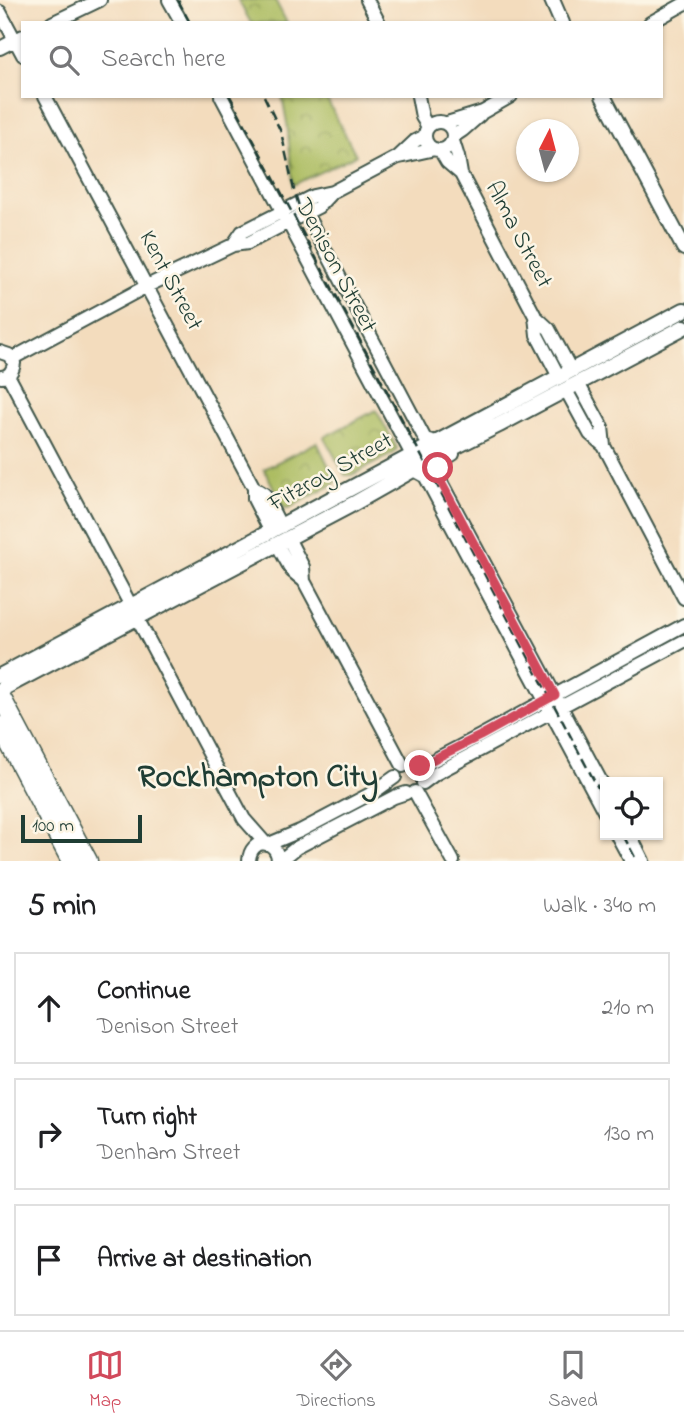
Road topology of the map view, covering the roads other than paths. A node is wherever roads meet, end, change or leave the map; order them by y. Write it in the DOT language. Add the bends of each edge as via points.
graph roads {
  1 [pos="100,0"];
  2 [pos="169,0"];
  3 [pos="367,0"];
  4 [pos="554,4"];
  5 [pos="684,4"];
  6 [pos="0,12"];
  7 [pos="56,21"];
  8 [pos="180,21"];
  9 [pos="378,21"];
  10 [pos="561,21"];
  11 [pos="567,21"];
  12 [pos="654,21"];
  13 [pos="19,38"];
  14 [pos="0,48"];
  15 [pos="46,98"];
  16 [pos="222,98"];
  17 [pos="420,98"];
  18 [pos="507,98"];
  19 [pos="605,98"];
  20 [pos="482,112"];
  21 [pos="435,127"];
  22 [pos="453,138"];
  23 [pos="438,149"];
  24 [pos="398,157"];
  25 [pos="461,174"];
  26 [pos="303,208"];
  27 [pos="286,217"];
  28 [pos="684,248"];
  29 [pos="147,286"];
  30 [pos="684,300"];
  31 [pos="684,310"];
  32 [pos="655,325"];
  33 [pos="684,327"];
  34 [pos="0,352"];
  35 [pos="13,358"];
  36 [pos="4,376"];
  37 [pos="569,380"];
  38 [pos="480,435"];
  39 [pos="436,442"];
  40 [pos="413,463"];
  41 [pos="279,535"];
  42 [pos="684,598"];
  43 [pos="134,612"];
  44 [pos="684,625"];
  45 [pos="684,641"];
  46 [pos="0,676"];
  47 [pos="0,693"];
  48 [pos="553,704"];
  49 [pos="0,726"];
  50 [pos="410,766"];
  51 [pos="395,777"];
  52 [pos="600,781"];
  53 [pos="415,789"];
  54 [pos="600,803"];
  55 [pos="244,819"];
  56 [pos="620,840"];
  57 [pos="632,840"];
  58 [pos="267,844"];
  59 [pos="248,857"];
  60 [pos="71,861"];
  61 [pos="88,861"];
  62 [pos="279,861"];
  63 [pos="453,861"];
  64 [pos="631,861"];
  65 [pos="643,861"];
  1 -- 7 [label="street"];
  2 -- 8 [label="street"];
  3 -- 9 [label="street"];
  4 -- 10 [label="main road"];
  4 -- 11 [label="main road"];
  5 -- 12 [label="street"];
  6 -- 13 [label="street"];
  13 -- 14 [label="street"];
  15 -- 29 [label="street, Kent Street"];
  16 -- 27 [label="street, Denison Street"];
  17 -- 21 [label="street" via="433,111"];
  18 -- 20 [label="street"];
  19 -- 28 [label="main road"];
  20 -- 21 [label="street"];
  20 -- 22 [label="street"];
  21 -- 22 [label="street, Alma Street" via="452,128"];
  21 -- 23 [label="street, Alma Street" via="429,145"];
  21 -- 24 [label="street"];
  22 -- 23 [label="street" via="448,147"];
  22 -- 25 [label="street, Alma Street"];
  23 -- 24 [label="street"];
  23 -- 25 [label="street, Alma Street"];
  24 -- 26 [label="street" via="332,192 318,207"];
  25 -- 37 [label="street, Alma Street" via="535,317 537,335"];
  26 -- 27 [label="street"];
  26 -- 39 [label="street, Denison Street" via="425,439"];
  27 -- 29 [label="street" via="248,243 233,245"];
  27 -- 40 [label="street, Denison Street"];
  29 -- 35 [label="street"];
  29 -- 41 [label="street, Kent Street" via="254,488 254,499"];
  30 -- 32 [label="main road"];
  31 -- 32 [label="main road, Fitzroy Street"];
  32 -- 37 [label="main road, Fitzroy Street"];
  33 -- 37 [label="main road, Fitzroy Street"];
  34 -- 35 [label="street"];
  35 -- 36 [label="street" via="13,368"];
  36 -- 43 [label="street"];
  37 -- 38 [label="main road, Fitzroy Street"];
  37 -- 39 [label="main road, Fitzroy Street"];
  37 -- 42 [label="street, Alma Street" via="590,434 604,446"];
  38 -- 40 [label="main road, Fitzroy Street"];
  38 -- 48 [label="street, Denison Street" via="442,460 439,477"];
  39 -- 40 [label="main road, Fitzroy Street"];
  40 -- 41 [label="main road, Fitzroy Street"];
  40 -- 48 [label="street, Denison Street" via="425,476"];
  41 -- 43 [label="main road, Fitzroy Street"];
  41 -- 50 [label="street, Kent Street" via="292,571 304,581"];
  43 -- 46 [label="main road, Fitzroy Street"];
  43 -- 47 [label="main road, Fitzroy Street"];
  43 -- 55 [label="street"];
  44 -- 48 [label="street"];
  45 -- 48 [label="street"];
  47 -- 61 [label="highway"];
  48 -- 50 [label="street" via="428,763"];
  48 -- 52 [label="street, Denison Street"];
  48 -- 53 [label="street"];
  48 -- 54 [label="street, Denison Street"];
  49 -- 60 [label="highway"];
  50 -- 51 [label="street"];
  50 -- 53 [label="street" via="422,774"];
  51 -- 53 [label="street" via="398,789"];
  51 -- 58 [label="street" via="300,831"];
  53 -- 62 [label="street" via="296,848"];
  53 -- 63 [label="street"];
  55 -- 58 [label="street"];
  55 -- 59 [label="street"];
  56 -- 64 [label="street"];
  57 -- 65 [label="street"];
  58 -- 59 [label="street" via="257,845"];
  58 -- 62 [label="street" via="276,850"];
}
